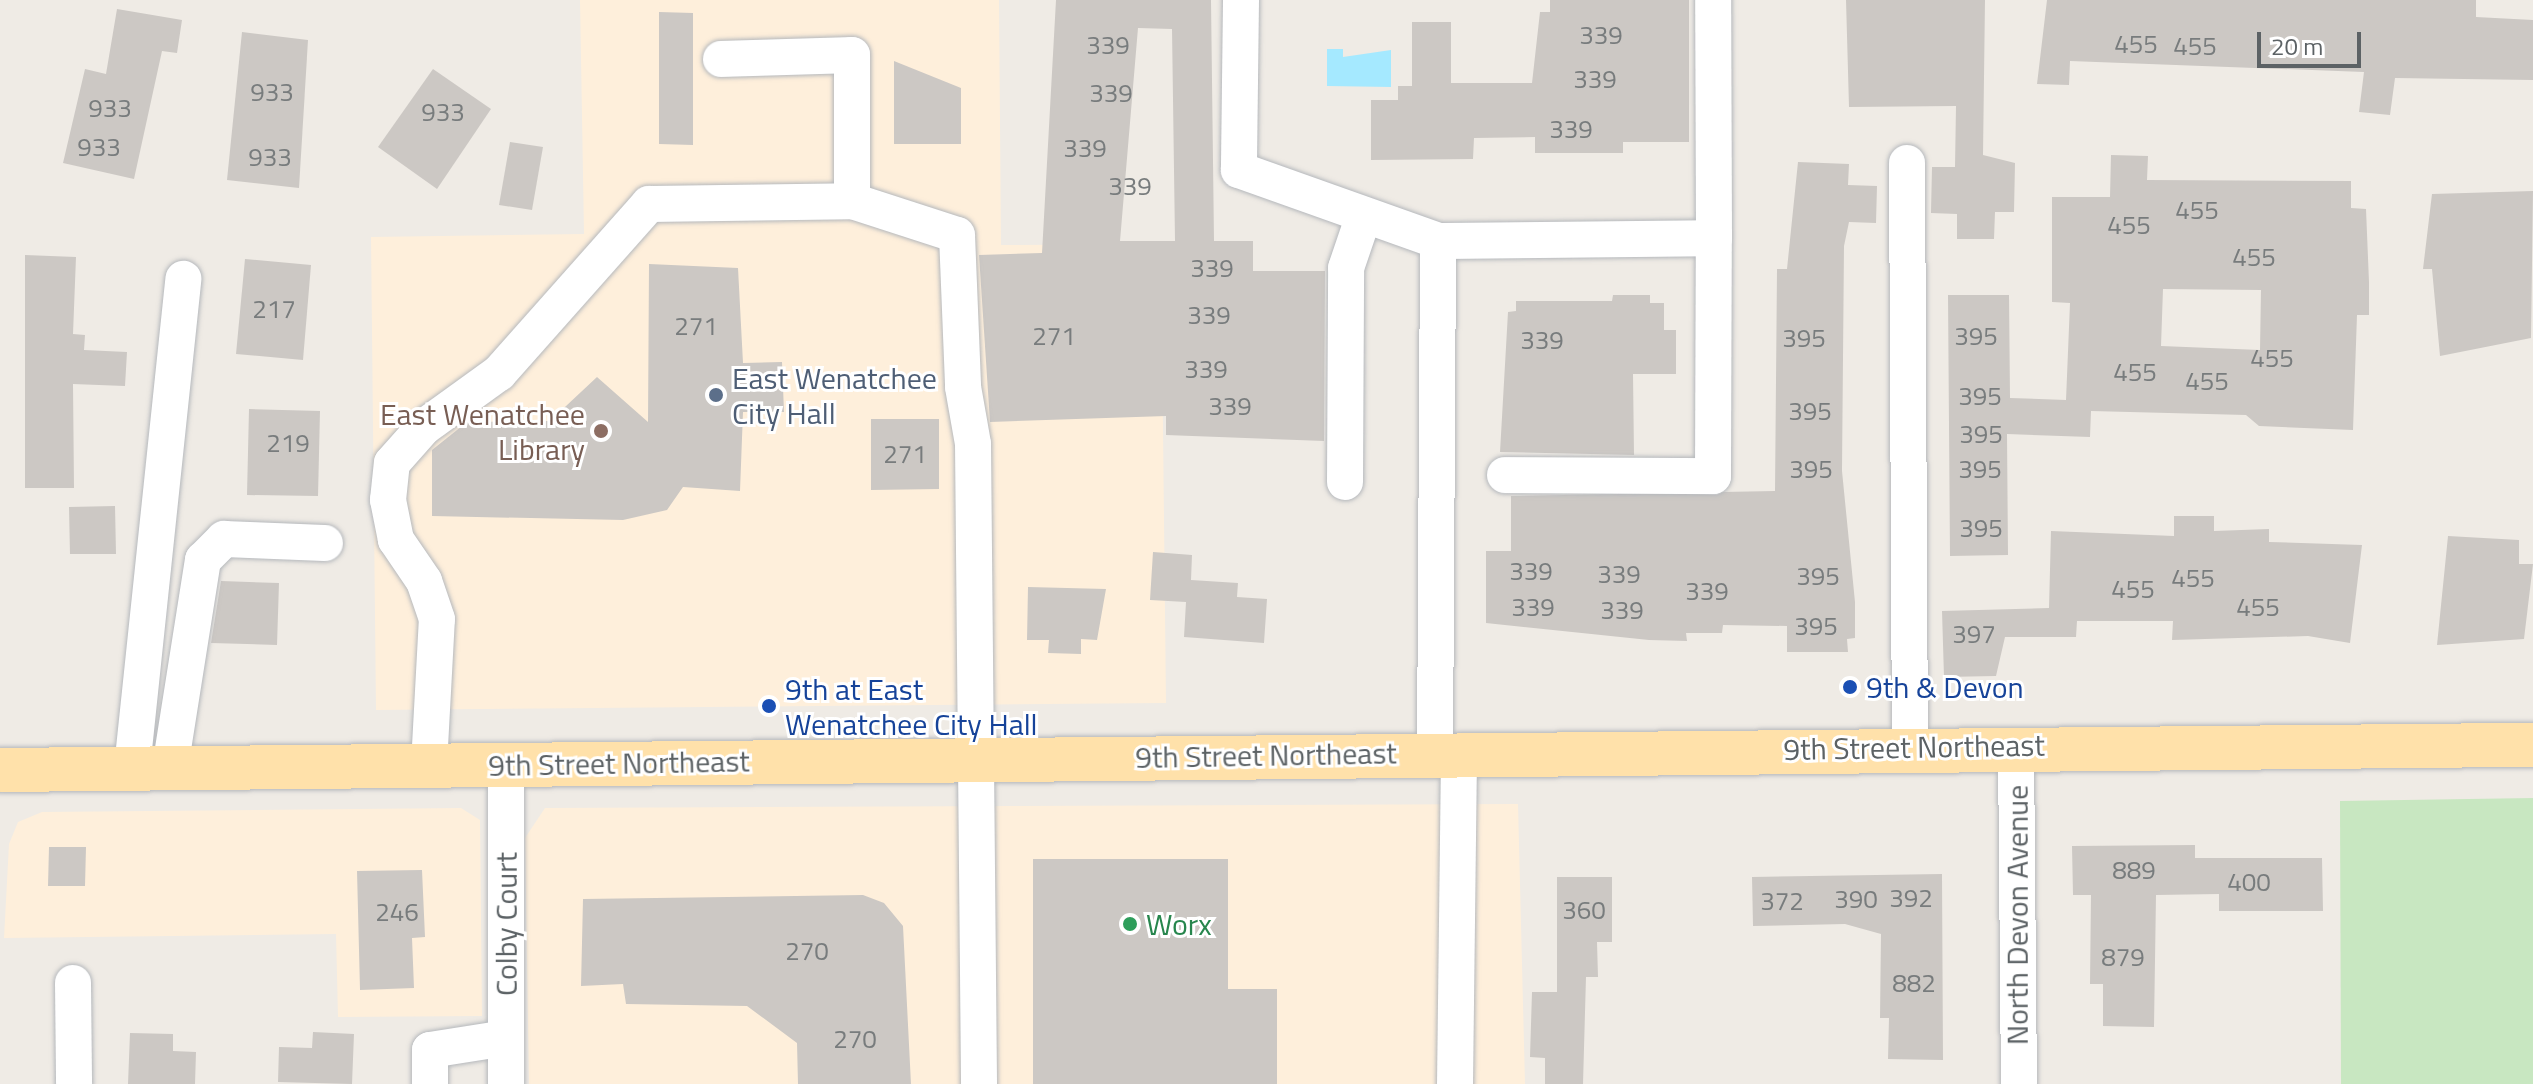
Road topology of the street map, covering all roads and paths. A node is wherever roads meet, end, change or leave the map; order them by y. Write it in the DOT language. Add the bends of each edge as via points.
graph roads {
  1 [pos="1241,0"];
  2 [pos="1713,0"];
  3 [pos="721,59"];
  4 [pos="1907,163"];
  5 [pos="852,201"];
  6 [pos="1364,215"];
  7 [pos="1714,238"];
  8 [pos="1438,241"];
  9 [pos="183,279"];
  10 [pos="1505,475"];
  11 [pos="1345,482"];
  12 [pos="325,543"];
  13 [pos="2533,745"];
  14 [pos="2016,746"];
  15 [pos="1910,747"];
  16 [pos="1447,753"];
  17 [pos="980,759"];
  18 [pos="506,764"];
  19 [pos="429,765"];
  20 [pos="151,768"];
  21 [pos="0,770"];
  22 [pos="73,983"];
  23 [pos="506,1038"];
  24 [pos="74,1084"];
  25 [pos="430,1084"];
  26 [pos="506,1084"];
  27 [pos="979,1084"];
  28 [pos="1455,1084"];
  29 [pos="2019,1084"];
  1 -- 6 [label="street" via="1239,170"];
  2 -- 7 [label="street"];
  3 -- 5 [label="street" via="852,55"];
  4 -- 15 [label="street"];
  5 -- 17 [label="street" via="957,235 963,387 973,444"];
  5 -- 19 [label="street" via="649,204 499,373 424,427 392,463 388,500 396,540 424,581 437,619"];
  6 -- 8 [label="street"];
  6 -- 11 [label="street" via="1346,268"];
  7 -- 8 [label="street"];
  7 -- 10 [label="street" via="1713,476"];
  8 -- 16 [label="street"];
  9 -- 20 [label="street"];
  12 -- 20 [label="street" via="224,539 203,560"];
  13 -- 14 [label="main road, 9th Street Northeast"];
  14 -- 15 [label="main road, 9th Street Northeast"];
  14 -- 29 [label="street, North Devon Avenue"];
  15 -- 16 [label="main road, 9th Street Northeast"];
  16 -- 17 [label="main road, 9th Street Northeast"];
  16 -- 28 [label="street"];
  17 -- 18 [label="main road, 9th Street Northeast"];
  17 -- 27 [label="street"];
  18 -- 19 [label="main road, 9th Street Northeast"];
  18 -- 23 [label="street, Colby Court"];
  19 -- 20 [label="main road, 9th Street Northeast"];
  20 -- 21 [label="main road, 9th Street Northeast"];
  22 -- 24 [label="street"];
  23 -- 25 [label="street" via="430,1050"];
  23 -- 26 [label="street, Colby Court"];
}
